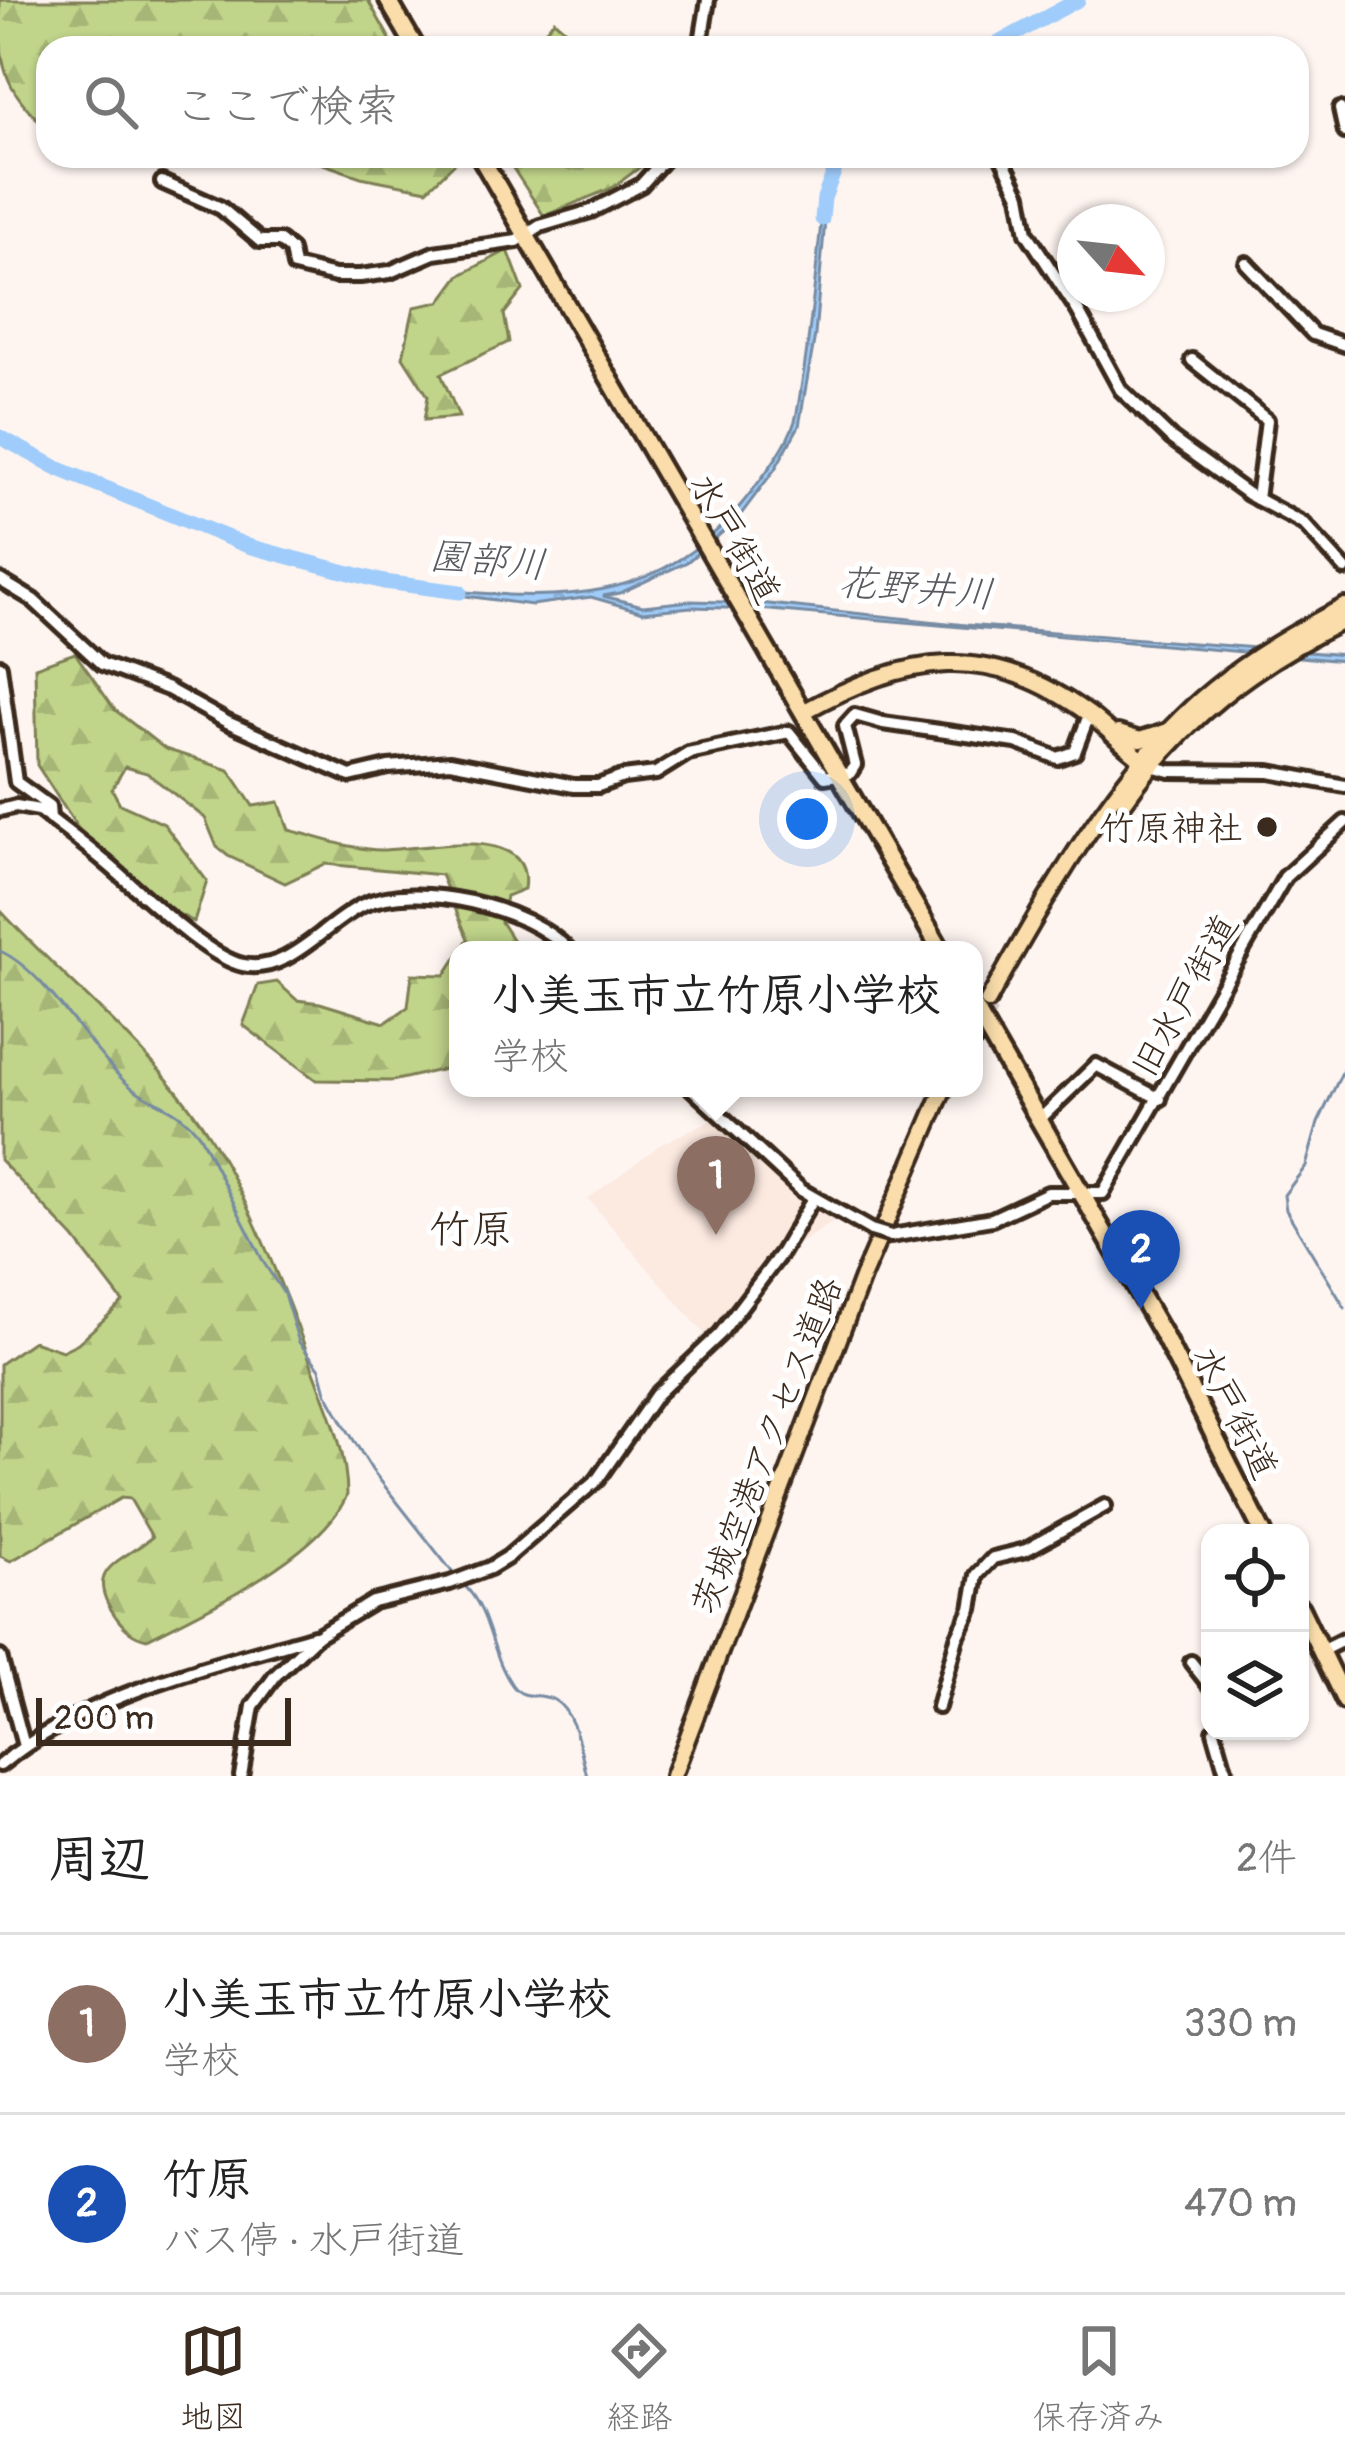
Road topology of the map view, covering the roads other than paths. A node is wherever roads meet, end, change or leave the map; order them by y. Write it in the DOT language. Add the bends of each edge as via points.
graph roads {
  1 [pos="388,0"];
  2 [pos="708,0"];
  3 [pos="409,36"];
  4 [pos="702,36"];
  5 [pos="1340,109"];
  6 [pos="1345,132"];
  7 [pos="487,168"];
  8 [pos="657,168"];
  9 [pos="1007,168"];
  10 [pos="162,182"];
  11 [pos="525,234"];
  12 [pos="1246,263"];
  13 [pos="1345,345"];
  14 [pos="1192,360"];
  15 [pos="1258,499"];
  16 [pos="1345,569"];
  17 [pos="0,580"];
  18 [pos="1345,606"];
  19 [pos="1345,620"];
  20 [pos="0,666"];
  21 [pos="803,712"];
  22 [pos="1096,720"];
  23 [pos="1168,730"];
  24 [pos="1147,763"];
  25 [pos="842,776"];
  26 [pos="1345,786"];
  27 [pos="0,811"];
  28 [pos="50,819"];
  29 [pos="1345,822"];
  30 [pos="559,941"];
  31 [pos="936,941"];
  32 [pos="985,1005"];
  33 [pos="702,1097"];
  34 [pos="943,1097"];
  35 [pos="1160,1099"];
  36 [pos="1039,1120"];
  37 [pos="1082,1192"];
  38 [pos="814,1199"];
  39 [pos="1105,1506"];
  40 [pos="1259,1524"];
  41 [pos="1309,1626"];
  42 [pos="318,1635"];
  43 [pos="1345,1640"];
  44 [pos="1321,1651"];
  45 [pos="0,1657"];
  46 [pos="1191,1661"];
  47 [pos="1201,1674"];
  48 [pos="0,1691"];
  49 [pos="1345,1701"];
  50 [pos="13,1706"];
  51 [pos="938,1706"];
  52 [pos="1217,1740"];
  53 [pos="24,1746"];
  54 [pos="0,1765"];
  55 [pos="241,1776"];
  56 [pos="673,1776"];
  57 [pos="1227,1776"];
  1 -- 3 [label="highway"];
  2 -- 4 [label="street"];
  5 -- 6 [label="street"];
  7 -- 11 [label="highway, 水戸街道"];
  8 -- 11 [label="street" via="591,211"];
  9 -- 15 [label="street" via="1027,233 1121,390 1172,439"];
  10 -- 11 [label="street" via="221,208 260,241 280,241 294,266 335,276 390,272 434,253"];
  11 -- 21 [label="highway, 水戸街道"];
  12 -- 13 [label="street" via="1313,334"];
  14 -- 15 [label="street" via="1267,420"];
  15 -- 16 [label="street" via="1304,524"];
  17 -- 25 [label="street" via="103,664 350,776 450,762 598,786 656,773 688,753 789,733 825,777"];
  18 -- 23 [label="main road" via="1240,668"];
  19 -- 24 [label="main road" via="1243,678"];
  20 -- 28 [label="street" via="16,782 49,806"];
  21 -- 22 [label="main road" via="874,676 950,664 1018,675"];
  21 -- 25 [label="highway, 水戸街道"];
  22 -- 23 [label="main road" via="1140,740"];
  22 -- 24 [label="main road"];
  22 -- 25 [label="street" via="1075,752 1058,758 1016,742 855,715 845,725 854,765"];
  23 -- 24 [label="main road"];
  24 -- 26 [label="street"];
  24 -- 32 [label="main road" via="1044,904"];
  25 -- 31 [label="highway, 水戸街道"];
  27 -- 28 [label="street" via="26,807"];
  28 -- 30 [label="street" via="237,964 270,964 357,907 396,896 463,901 515,916"];
  29 -- 35 [label="street, 旧水戸街道" via="1285,877"];
  32 -- 36 [label="highway, 水戸街道"];
  33 -- 38 [label="street"];
  34 -- 56 [label="main road, 茨城空港アクセス道路" via="862,1278"];
  35 -- 36 [label="street" via="1096,1064"];
  35 -- 37 [label="street, 旧水戸街道" via="1108,1188"];
  36 -- 37 [label="highway, 水戸街道"];
  37 -- 38 [label="street, bridge" via="1048,1192 992,1220 891,1236"];
  37 -- 40 [label="highway, 水戸街道"];
  38 -- 42 [label="street" via="720,1334 656,1395 597,1480 490,1568 373,1602"];
  39 -- 51 [label="street" via="1026,1550 993,1558 977,1575"];
  41 -- 44 [label="highway"];
  42 -- 53 [label="street" via="101,1703"];
  42 -- 55 [label="street" via="259,1694"];
  43 -- 44 [label="street"];
  44 -- 49 [label="highway"];
  45 -- 50 [label="street"];
  46 -- 47 [label="street"];
  48 -- 50 [label="street"];
  50 -- 53 [label="street"];
  52 -- 57 [label="street"];
  53 -- 54 [label="street"];
}
